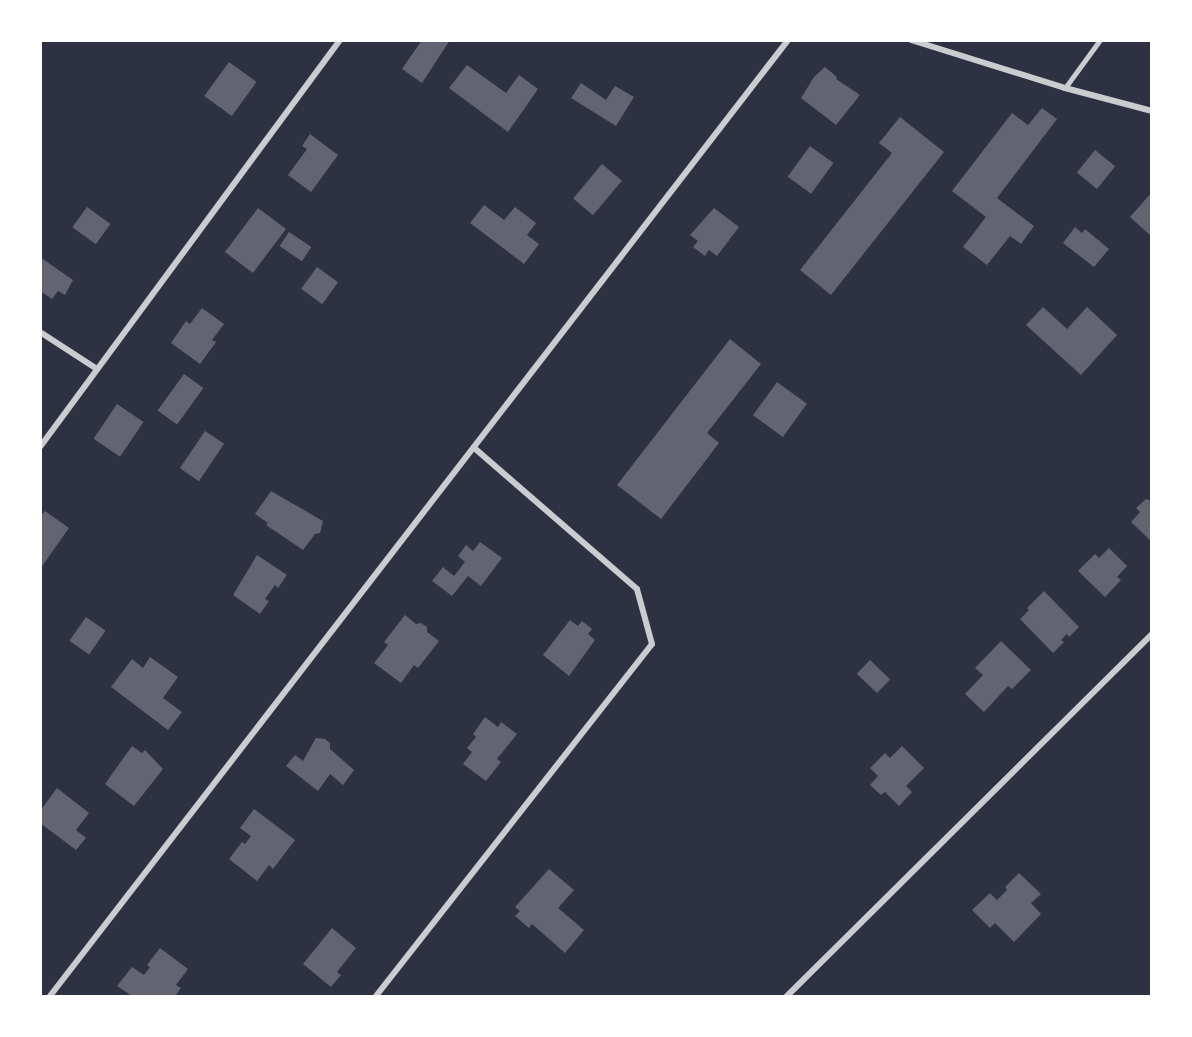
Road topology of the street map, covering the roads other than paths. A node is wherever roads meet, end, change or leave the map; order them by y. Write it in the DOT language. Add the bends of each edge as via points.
graph roads {
  1 [pos="340,40"];
  2 [pos="788,40"];
  3 [pos="911,40"];
  4 [pos="1100,40"];
  5 [pos="1065,88"];
  6 [pos="1152,111"];
  7 [pos="40,332"];
  8 [pos="97,369"];
  9 [pos="40,447"];
  10 [pos="474,448"];
  11 [pos="1152,634"];
  12 [pos="50,996"];
  13 [pos="376,996"];
  14 [pos="787,996"];
  1 -- 8 [label="street"];
  2 -- 10 [label="street"];
  3 -- 5 [label="street"];
  4 -- 5 [label="lane"];
  5 -- 6 [label="street"];
  7 -- 8 [label="street"];
  8 -- 9 [label="street"];
  10 -- 12 [label="street"];
  10 -- 13 [label="street" via="637,589 652,644"];
  11 -- 14 [label="street"];
}
